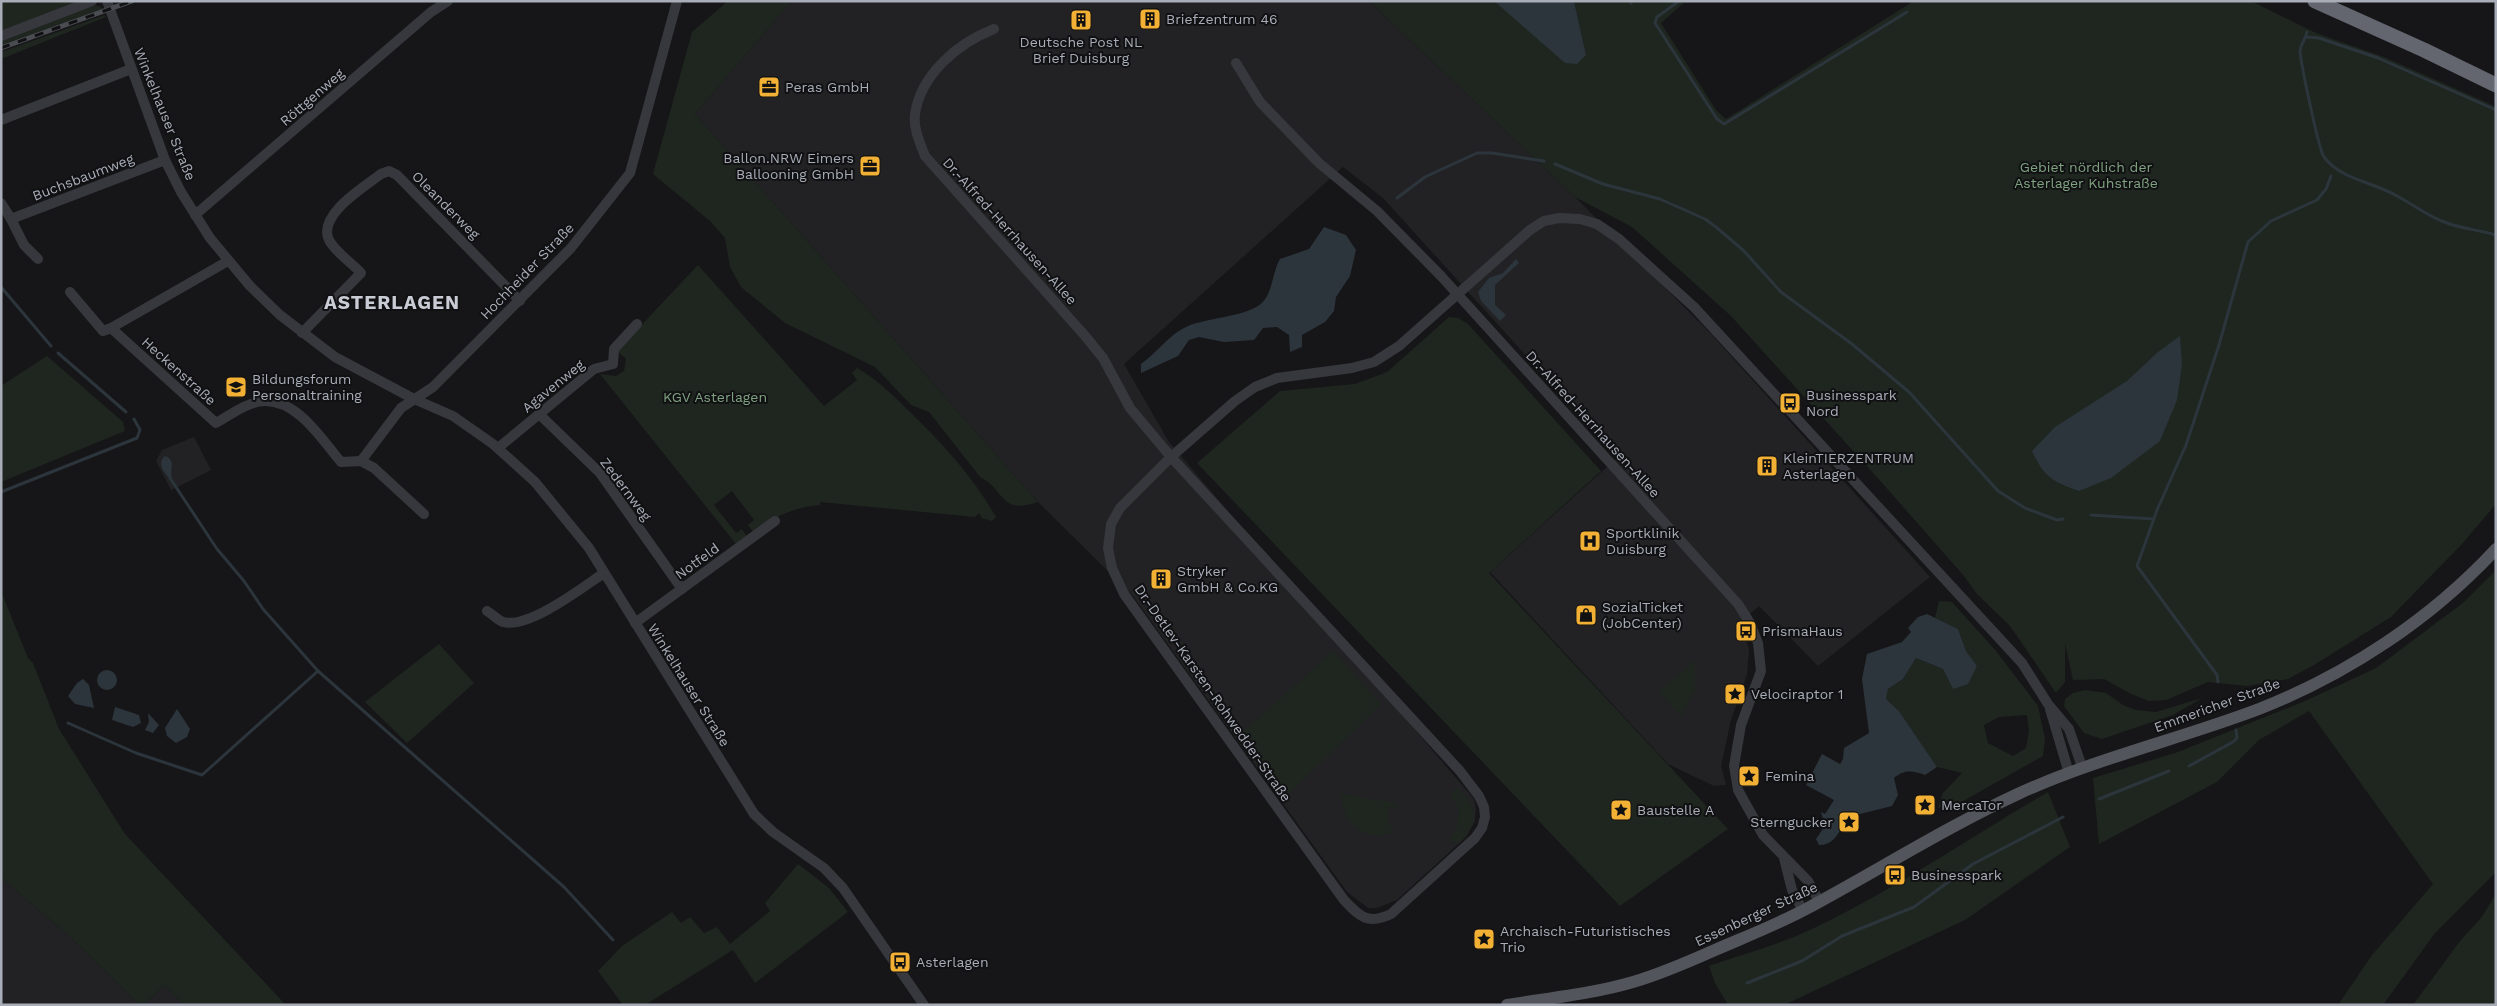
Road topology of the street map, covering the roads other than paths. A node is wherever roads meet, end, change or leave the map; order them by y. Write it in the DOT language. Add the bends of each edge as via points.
graph roads {
  1 [pos="92,1"];
  2 [pos="107,1"];
  3 [pos="448,1"];
  4 [pos="678,1"];
  5 [pos="2315,1"];
  6 [pos="2330,1"];
  7 [pos="994,29"];
  8 [pos="1,36"];
  9 [pos="1236,63"];
  10 [pos="131,69"];
  11 [pos="2496,77"];
  12 [pos="2496,85"];
  13 [pos="1,120"];
  14 [pos="165,160"];
  15 [pos="1,203"];
  16 [pos="195,215"];
  17 [pos="11,219"];
  18 [pos="38,259"];
  19 [pos="228,261"];
  20 [pos="70,292"];
  21 [pos="1457,294"];
  22 [pos="520,301"];
  23 [pos="637,324"];
  24 [pos="111,328"];
  25 [pos="302,333"];
  26 [pos="414,400"];
  27 [pos="539,414"];
  28 [pos="498,448"];
  29 [pos="1171,457"];
  30 [pos="361,461"];
  31 [pos="424,514"];
  32 [pos="775,521"];
  33 [pos="1227,521"];
  34 [pos="2496,549"];
  35 [pos="604,573"];
  36 [pos="682,589"];
  37 [pos="487,611"];
  38 [pos="635,623"];
  39 [pos="2048,704"];
  40 [pos="2082,767"];
  41 [pos="2068,773"];
  42 [pos="1921,844"];
  43 [pos="1784,857"];
  44 [pos="1820,902"];
  45 [pos="1803,910"];
  46 [pos="924,1005"];
  47 [pos="1507,1005"];
  1 -- 8 [label="street"];
  2 -- 10 [label="street, Winkelhauser Straße"];
  3 -- 16 [label="street, Röttgenweg" via="431,12"];
  4 -- 22 [label="street, Hochheider Straße" via="630,173 571,248"];
  5 -- 12 [label="highway"];
  6 -- 11 [label="highway"];
  7 -- 29 [label="street, Dr.-Alfred-Herrhausen-Allee" via="962,46 941,64 925,85 914,116 925,156 1086,337 1103,358 1130,408"];
  9 -- 21 [label="street, Dr.-Alfred-Herrhausen-Allee" via="1260,102 1319,164 1377,211"];
  10 -- 13 [label="street"];
  10 -- 14 [label="street, Winkelhauser Straße"];
  14 -- 16 [label="street, Winkelhauser Straße"];
  14 -- 17 [label="street, Buchsbaumweg"];
  15 -- 17 [label="street"];
  16 -- 19 [label="street, Winkelhauser Straße"];
  17 -- 18 [label="street" via="24,245"];
  19 -- 24 [label="street"];
  19 -- 25 [label="street, Winkelhauser Straße"];
  20 -- 24 [label="street, Heckenstraße" via="103,331"];
  21 -- 29 [label="street, Dr.-Detlev-Karsten-Rohwedder-Straße" via="1399,346 1374,362 1277,378 1255,387"];
  21 -- 39 [label="street, Dr.-Detlev-Karsten-Rohwedder-Straße" via="1515,242 1544,221 1580,219 1597,224 1619,239 1694,307 1953,586 2022,663"];
  21 -- 43 [label="street, Dr.-Alfred-Herrhausen-Allee" via="1708,570 1750,623 1758,643 1761,670 1741,725 1734,766 1738,790 1763,835"];
  22 -- 25 [label="street, Oleanderweg" via="397,175 389,171 334,212 328,222 329,240 361,273"];
  22 -- 26 [label="street, Hochheider Straße" via="433,386"];
  23 -- 27 [label="street, Agavenweg" via="614,348 613,364 594,369"];
  24 -- 30 [label="street, Heckenstraße" via="216,422 250,405 265,401 280,404 295,411 341,462"];
  25 -- 26 [label="street, Winkelhauser Straße" via="335,357"];
  26 -- 28 [label="street, Winkelhauser Straße" via="452,416"];
  26 -- 30 [label="street" via="400,408"];
  27 -- 28 [label="street, Agavenweg"];
  27 -- 36 [label="street, Zedernweg" via="600,474"];
  28 -- 35 [label="street, Winkelhauser Straße" via="553,502"];
  29 -- 33 [label="street, Dr.-Alfred-Herrhausen-Allee"];
  29 -- 33 [label="street, Dr.-Detlev-Karsten-Rohwedder-Straße" via="1131,495 1116,516 1108,535 1112,568 1124,594 1344,900 1366,919 1378,920 1398,909 1475,838 1485,817 1484,807 1474,790 1390,696"];
  30 -- 31 [label="street, Heckenstraße" via="374,468"];
  32 -- 36 [label="street, Notfeld"];
  34 -- 40 [label="main road, Emmericher Straße" via="2417,621 2371,653 2317,684 2259,709"];
  35 -- 37 [label="street" via="553,608 537,614 503,622"];
  35 -- 38 [label="street, Winkelhauser Straße"];
  36 -- 38 [label="street, Notfeld"];
  38 -- 46 [label="street, Winkelhauser Straße" via="754,814 773,832 824,868 843,888"];
  39 -- 40 [label="street, Dr.-Detlev-Karsten-Rohwedder-Straße" via="2069,730"];
  39 -- 41 [label="street, Dr.-Detlev-Karsten-Rohwedder-Straße"];
  40 -- 41 [label="main road, Emmericher Straße"];
  41 -- 42 [label="main road, Emmericher Straße" via="1988,808"];
  42 -- 44 [label="main road, Essenberger Straße"];
  43 -- 44 [label="street, Dr.-Alfred-Herrhausen-Allee" via="1808,881"];
  43 -- 45 [label="street" via="1792,890"];
  44 -- 45 [label="main road, Essenberger Straße"];
  45 -- 47 [label="main road, Essenberger Straße" via="1684,964 1632,983"];
}
